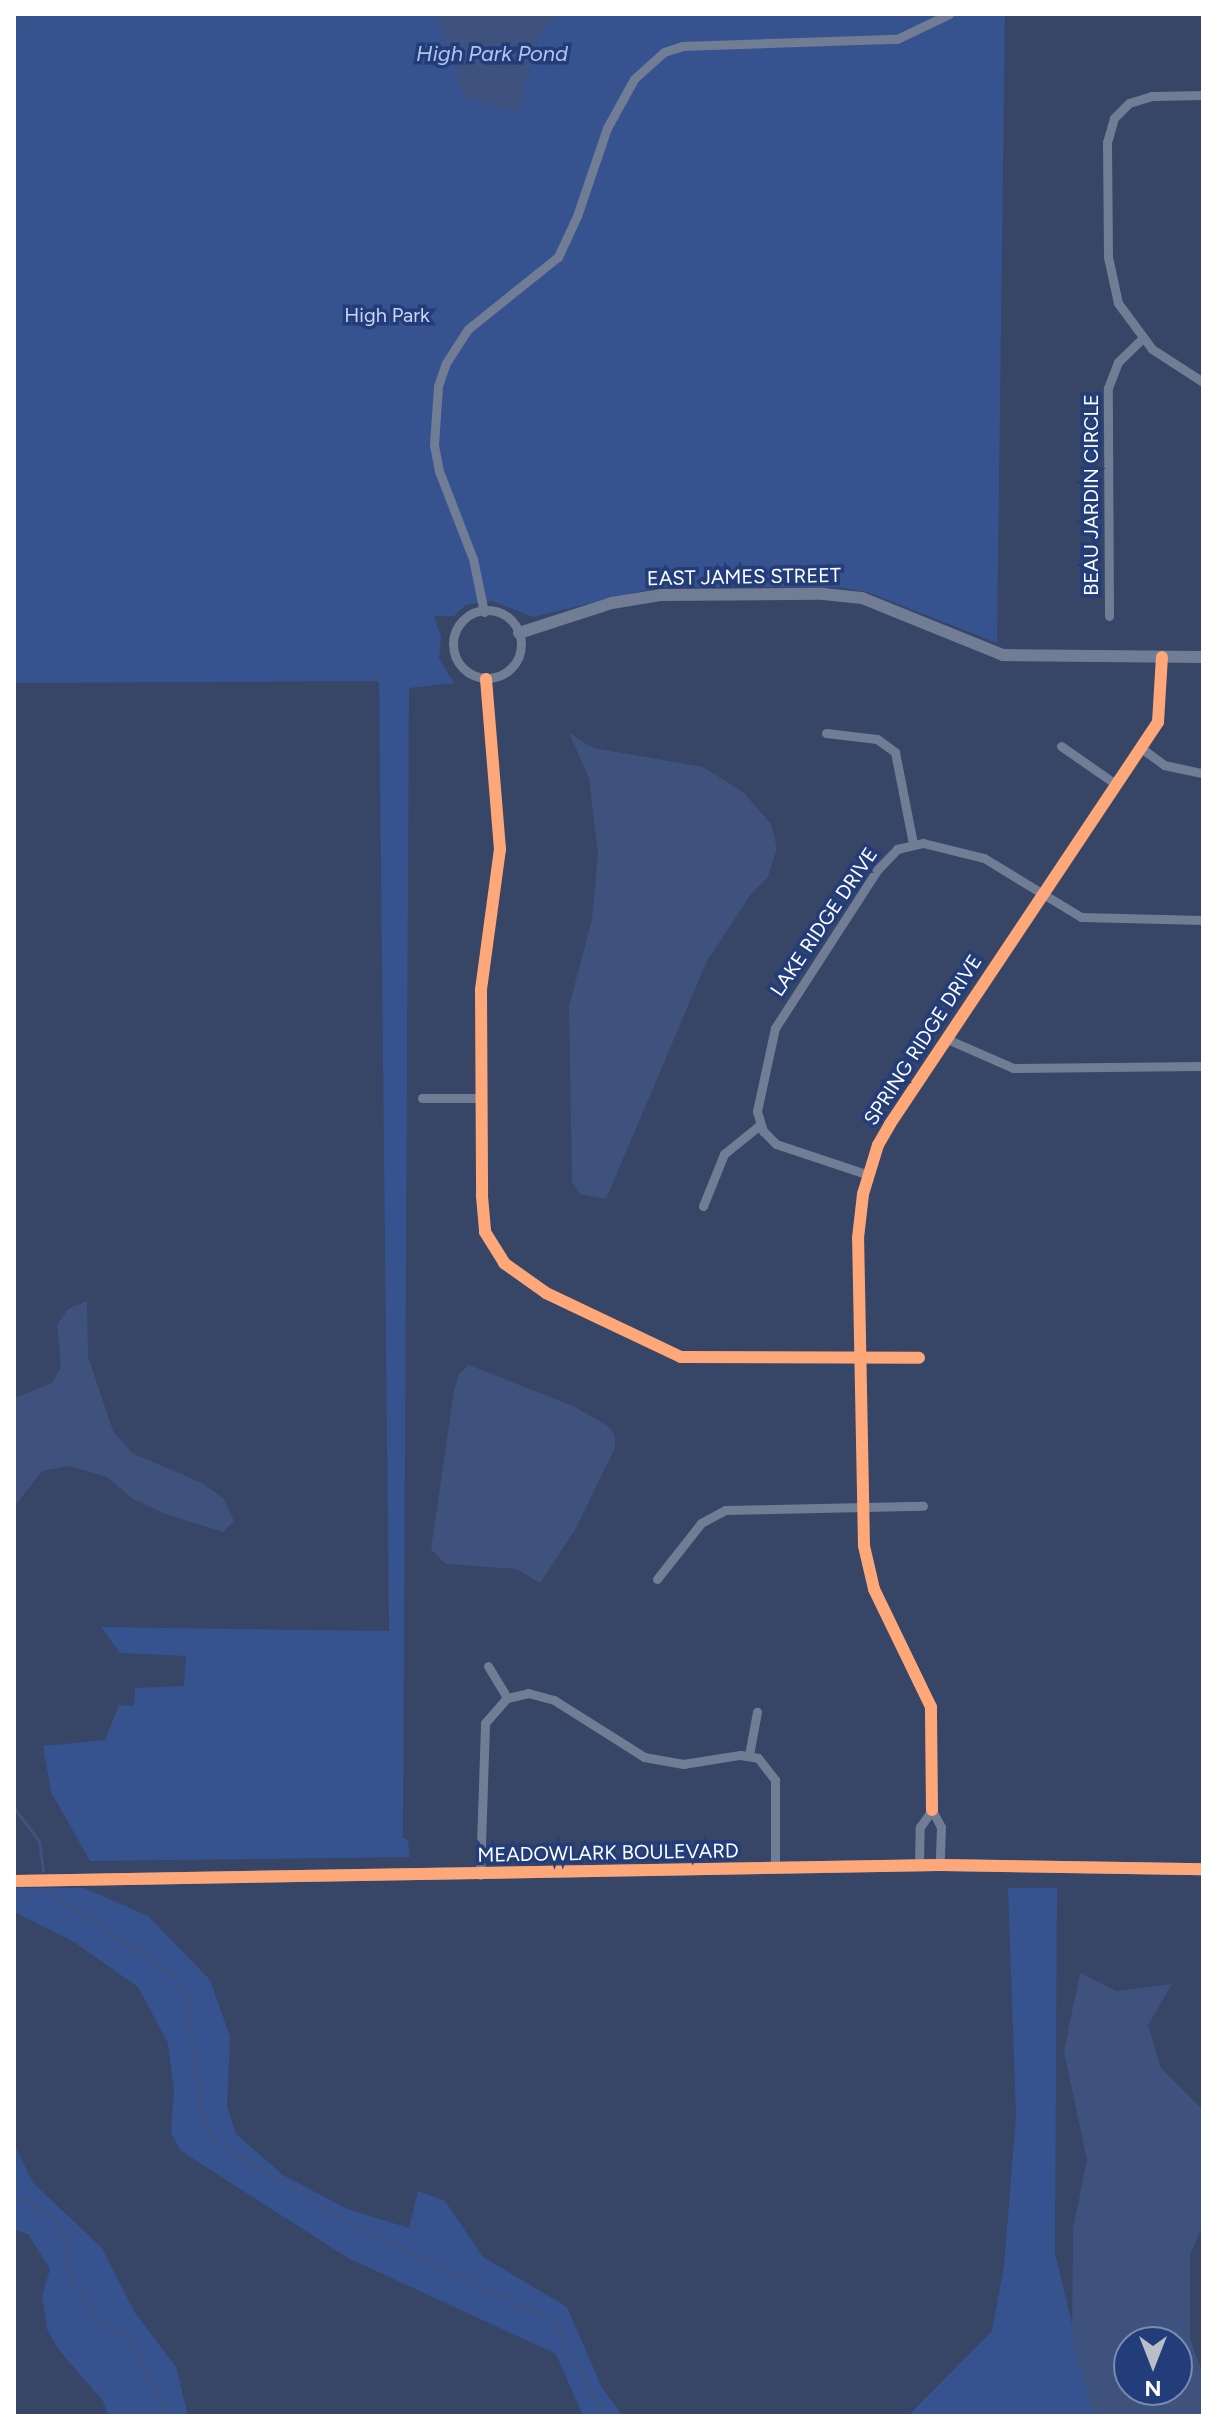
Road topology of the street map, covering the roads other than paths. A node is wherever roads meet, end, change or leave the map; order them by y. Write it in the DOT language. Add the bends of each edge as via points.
graph roads {
  1 [pos="949,14"];
  2 [pos="1203,95"];
  3 [pos="1142,339"];
  4 [pos="1203,382"];
  5 [pos="484,612"];
  6 [pos="1109,616"];
  7 [pos="519,633"];
  8 [pos="1162,657"];
  9 [pos="1203,657"];
  10 [pos="486,679"];
  11 [pos="826,733"];
  12 [pos="1061,746"];
  13 [pos="1141,748"];
  14 [pos="1203,773"];
  15 [pos="1117,785"];
  16 [pos="913,844"];
  17 [pos="1042,897"];
  18 [pos="1203,920"];
  19 [pos="947,1039"];
  20 [pos="1203,1066"];
  21 [pos="422,1098"];
  22 [pos="482,1098"];
  23 [pos="760,1125"];
  24 [pos="869,1175"];
  25 [pos="703,1206"];
  26 [pos="919,1358"];
  27 [pos="859,1359"];
  28 [pos="923,1506"];
  29 [pos="862,1507"];
  30 [pos="657,1579"];
  31 [pos="488,1666"];
  32 [pos="507,1698"];
  33 [pos="757,1712"];
  34 [pos="749,1755"];
  35 [pos="932,1810"];
  36 [pos="940,1865"];
  37 [pos="919,1866"];
  38 [pos="775,1869"];
  39 [pos="1203,1869"];
  40 [pos="480,1875"];
  41 [pos="14,1881"];
  1 -- 5 [label="street" via="897,39 682,46 664,52 634,79 615,110 558,257 468,329 438,386 434,445 439,471 473,559"];
  2 -- 3 [label="street" via="1143,97 1121,110 1107,142 1108,257 1118,303"];
  3 -- 4 [label="street"];
  3 -- 6 [label="street, BEAU JARDIN CIRCLE" via="1118,362 1108,388"];
  5 -- 7 [label="street" via="504,614"];
  5 -- 10 [label="street" via="467,617 453,639 459,664"];
  7 -- 8 [label="street, EAST JAMES STREET" via="612,603 661,595 823,594 862,598 1003,655"];
  7 -- 10 [label="street" via="514,664"];
  8 -- 9 [label="street, EAST JAMES STREET"];
  8 -- 13 [label="street, SPRING RIDGE DRIVE" via="1158,722"];
  10 -- 22 [label="street" via="500,849 481,989"];
  11 -- 16 [label="street" via="877,739 895,752"];
  12 -- 15 [label="street"];
  13 -- 14 [label="street" via="1164,765"];
  13 -- 15 [label="street, SPRING RIDGE DRIVE"];
  15 -- 17 [label="street, SPRING RIDGE DRIVE"];
  16 -- 17 [label="street" via="984,858"];
  16 -- 23 [label="street, LAKE RIDGE DRIVE" via="897,849 878,869 775,1028 758,1098"];
  17 -- 18 [label="street" via="1081,917 1106,922"];
  17 -- 19 [label="street, SPRING RIDGE DRIVE"];
  19 -- 20 [label="street" via="982,1059 1013,1068"];
  19 -- 24 [label="street, SPRING RIDGE DRIVE" via="878,1145"];
  21 -- 22 [label="street"];
  22 -- 27 [label="street" via="485,1232 504,1263 539,1290 681,1357"];
  23 -- 24 [label="street" via="783,1148"];
  23 -- 25 [label="street" via="730,1145"];
  24 -- 27 [label="street, SPRING RIDGE DRIVE" via="858,1238"];
  26 -- 27 [label="street"];
  27 -- 29 [label="street, SPRING RIDGE DRIVE"];
  28 -- 29 [label="street"];
  29 -- 30 [label="street" via="725,1510 701,1523"];
  29 -- 35 [label="street, SPRING RIDGE DRIVE" via="874,1589 931,1707"];
  31 -- 32 [label="street"];
  32 -- 34 [label="street" via="528,1693 547,1697 625,1748 663,1762"];
  32 -- 40 [label="street" via="490,1714 482,1737"];
  33 -- 34 [label="street"];
  34 -- 38 [label="street" via="763,1762 775,1780"];
  35 -- 36 [label="street, SPRING RIDGE DRIVE" via="941,1827"];
  35 -- 37 [label="street, SPRING RIDGE DRIVE" via="920,1827"];
  36 -- 37 [label="street, MEADOWLARK BOULEVARD"];
  36 -- 39 [label="street, MEADOWLARK BOULEVARD"];
  37 -- 38 [label="street, MEADOWLARK BOULEVARD"];
  38 -- 40 [label="street, MEADOWLARK BOULEVARD"];
  40 -- 41 [label="street, MEADOWLARK BOULEVARD"];
}
